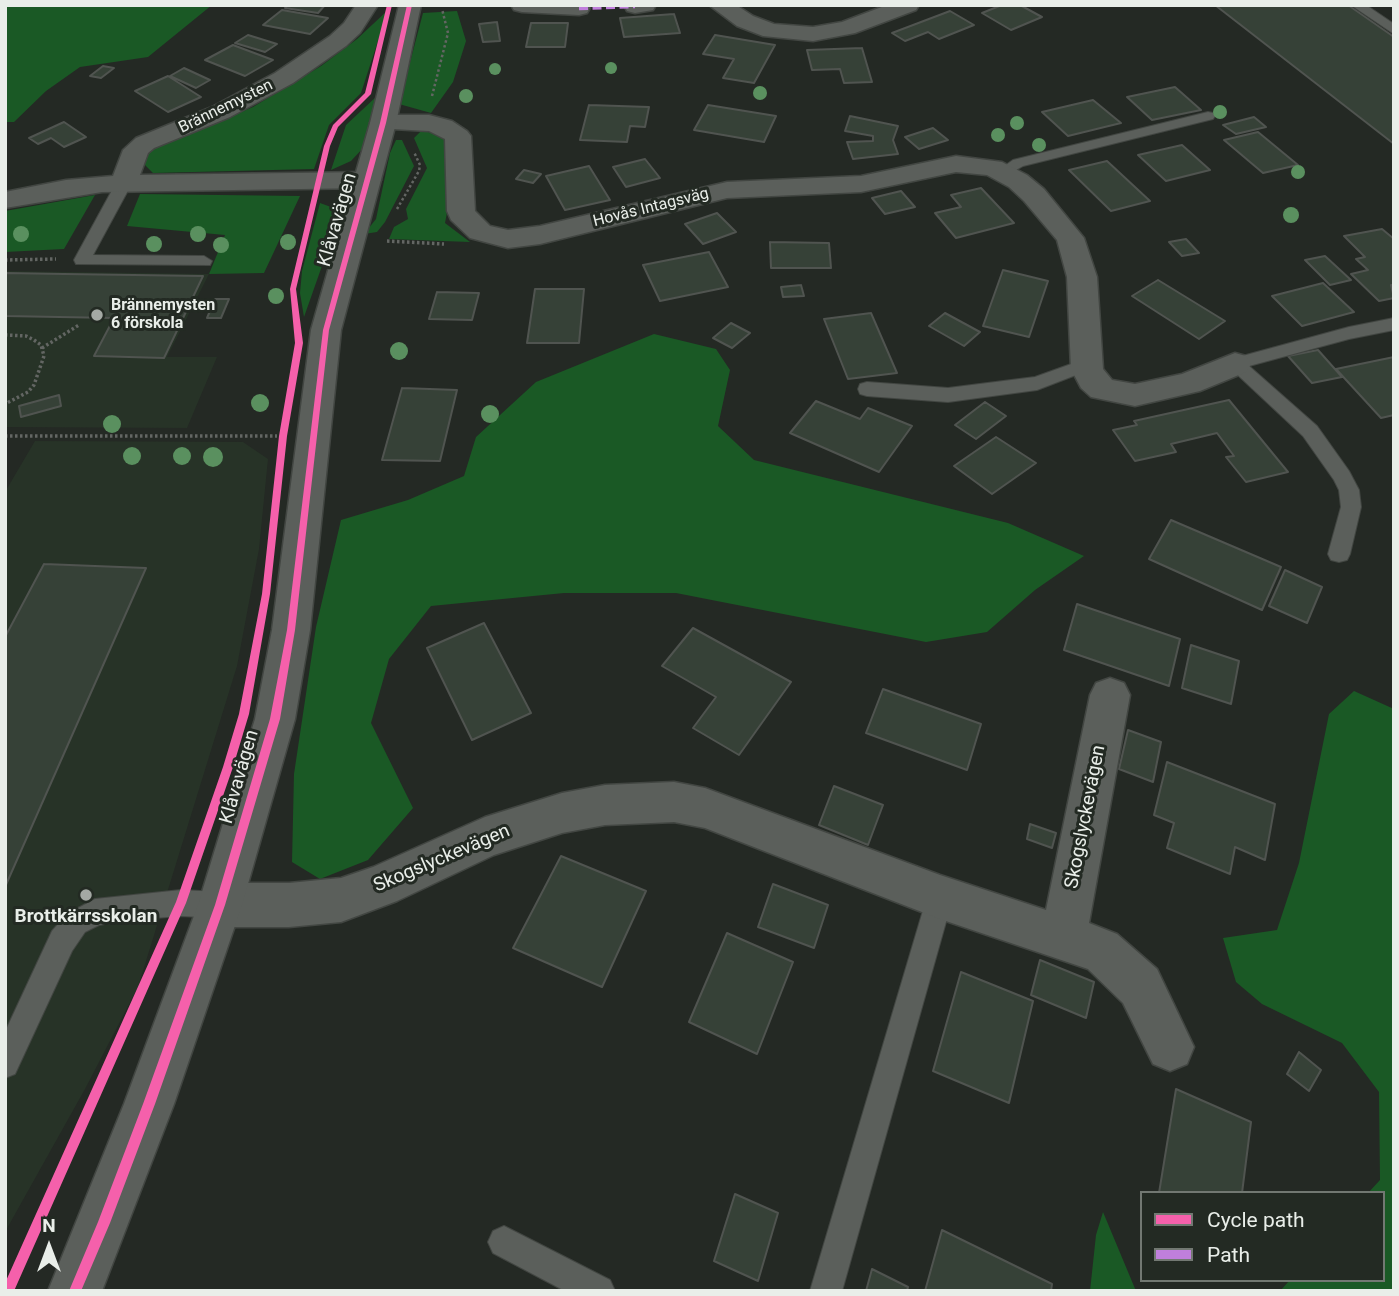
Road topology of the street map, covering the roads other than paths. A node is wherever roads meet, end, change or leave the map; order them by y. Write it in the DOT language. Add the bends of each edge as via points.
graph roads {
  1 [pos="367,5"];
  2 [pos="410,5"];
  3 [pos="522,5"];
  4 [pos="720,5"];
  5 [pos="908,5"];
  6 [pos="1357,5"];
  7 [pos="579,8"];
  8 [pos="1394,30"];
  9 [pos="1208,117"];
  10 [pos="383,122"];
  11 [pos="1004,172"];
  12 [pos="368,180"];
  13 [pos="124,183"];
  14 [pos="5,200"];
  15 [pos="204,261"];
  16 [pos="1394,324"];
  17 [pos="1235,364"];
  18 [pos="1087,369"];
  19 [pos="867,388"];
  20 [pos="1339,554"];
  21 [pos="1110,695"];
  22 [pos="940,897"];
  23 [pos="220,905"];
  24 [pos="1063,939"];
  25 [pos="1170,1047"];
  26 [pos="5,1064"];
  27 [pos="504,1242"];
  28 [pos="75,1291"];
  29 [pos="599,1291"];
  30 [pos="826,1291"];
  1 -- 13 [label="street, Brännemysten" via="338,41 292,73 221,112 145,143 136,150"];
  2 -- 10 [label="street, Klåvavägen"];
  3 -- 7 [label="street"];
  4 -- 5 [label="street" via="765,29 813,34 847,28"];
  6 -- 8 [label="lane"];
  9 -- 11 [label="lane" via="1018,163"];
  10 -- 11 [label="street, Hovås Intagsväg" via="429,123 458,136 465,220 480,232 508,239 727,190 861,184 956,164"];
  10 -- 12 [label="street, Klåvavägen"];
  11 -- 18 [label="street, Hovås Intagsväg" via="1046,208 1077,254"];
  12 -- 13 [label="street"];
  12 -- 23 [label="street, Klåvavägen" via="326,330 291,629 275,719"];
  13 -- 14 [label="street"];
  13 -- 15 [label="lane" via="82,260"];
  16 -- 17 [label="lane"];
  17 -- 18 [label="street" via="1189,383 1135,395 1102,389"];
  17 -- 20 [label="lane" via="1310,431 1342,476 1351,507"];
  18 -- 19 [label="lane" via="1074,369 1037,383 948,395"];
  21 -- 24 [label="street, Skogslyckevägen"];
  22 -- 23 [label="street, Skogslyckevägen" via="705,808 640,802 573,810 485,837 341,900"];
  22 -- 24 [label="street, Skogslyckevägen"];
  22 -- 30 [label="lane"];
  23 -- 26 [label="lane" via="128,906 95,912 76,923 62,941"];
  23 -- 28 [label="street, Klåvavägen" via="149,1104"];
  24 -- 25 [label="street, Skogslyckevägen" via="1101,950 1140,986"];
  27 -- 29 [label="lane"];
}
